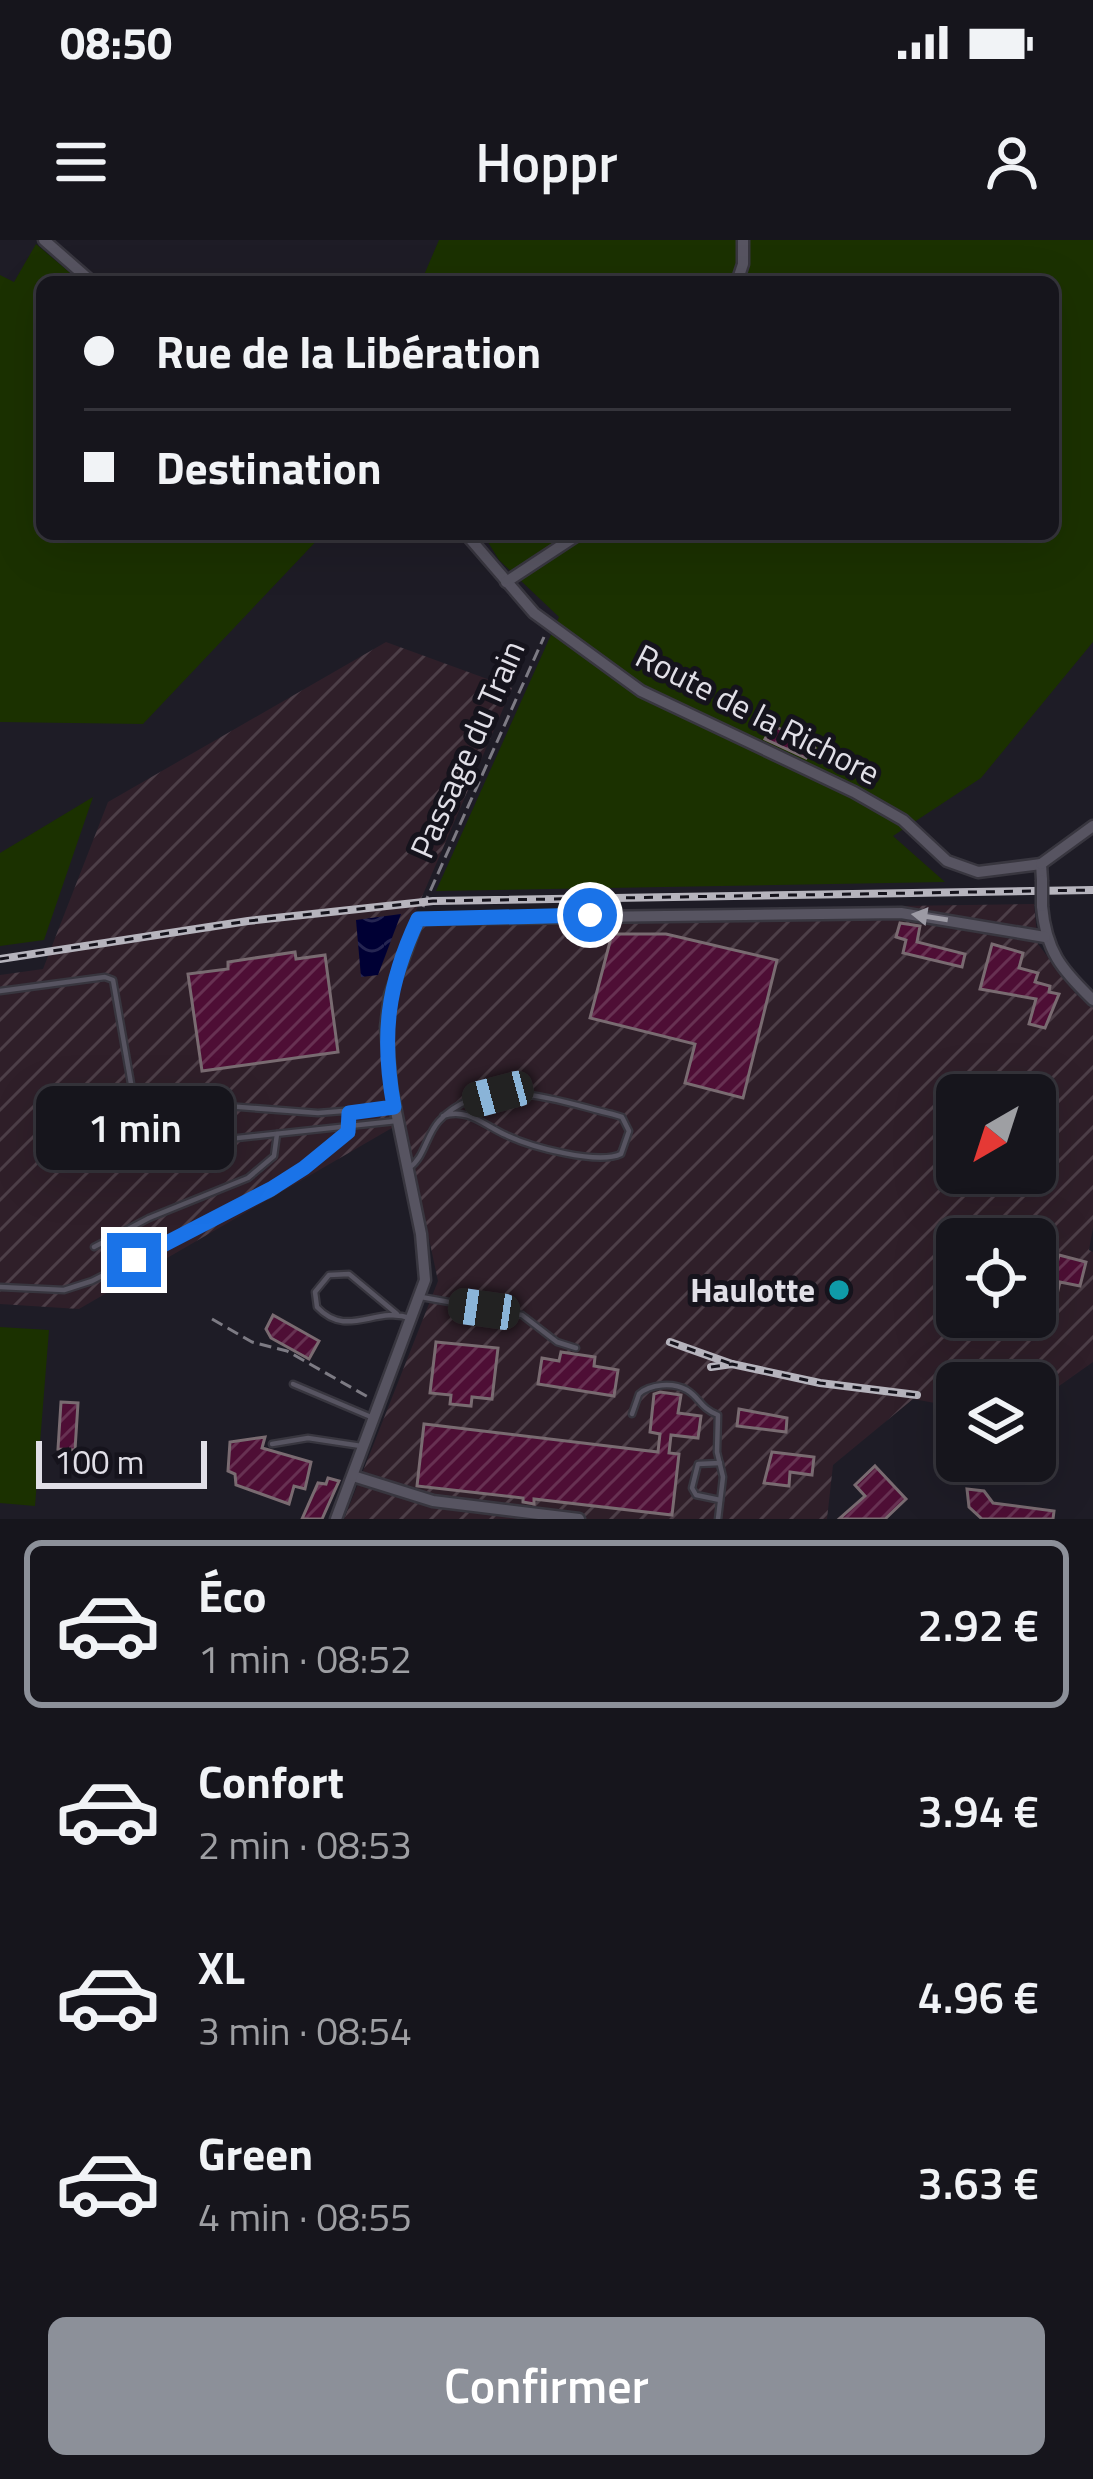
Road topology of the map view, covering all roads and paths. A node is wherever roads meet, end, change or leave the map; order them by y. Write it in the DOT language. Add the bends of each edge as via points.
graph roads {
  1 [pos="44,240"];
  2 [pos="742,240"];
  3 [pos="85,276"];
  4 [pos="739,276"];
  5 [pos="471,540"];
  6 [pos="570,540"];
  7 [pos="506,582"];
  8 [pos="549,624"];
  9 [pos="1093,826"];
  10 [pos="1041,864"];
  11 [pos="416,924"];
  12 [pos="1045,937"];
  13 [pos="0,991"];
  14 [pos="1093,1000"];
  15 [pos="394,1107"];
  16 [pos="349,1113"];
  17 [pos="443,1116"];
  18 [pos="137,1118"];
  19 [pos="396,1121"];
  20 [pos="350,1127"];
  21 [pos="137,1128"];
  22 [pos="277,1134"];
  23 [pos="164,1146"];
  24 [pos="406,1169"];
  25 [pos="94,1247"];
  26 [pos="0,1287"];
  27 [pos="422,1298"];
  28 [pos="397,1314"];
  29 [pos="212,1318"];
  30 [pos="413,1319"];
  31 [pos="576,1348"];
  32 [pos="293,1384"];
  33 [pos="381,1403"];
  34 [pos="632,1414"];
  35 [pos="375,1418"];
  36 [pos="272,1444"];
  37 [pos="364,1447"];
  38 [pos="720,1463"];
  39 [pos="353,1476"];
  40 [pos="720,1500"];
  41 [pos="336,1519"];
  42 [pos="579,1519"];
  43 [pos="718,1519"];
  1 -- 3 [label="street"];
  2 -- 4 [label="street"];
  5 -- 7 [label="street, Route de la Richore"];
  6 -- 7 [label="street"];
  7 -- 8 [label="street, Route de la Richore"];
  8 -- 10 [label="street, Route de la Richore" via="640,691 903,820 947,860 978,872"];
  8 -- 11 [label="path, Passage du Train"];
  9 -- 10 [label="street"];
  10 -- 12 [label="street, bridge"];
  12 -- 11 [label="street, one-way" via="901,913"];
  11 -- 15 [label="street" via="387,1011"];
  12 -- 14 [label="street"];
  13 -- 18 [label="lane" via="113,980"];
  15 -- 16 [label="lane"];
  15 -- 19 [label="street"];
  16 -- 18 [label="lane" via="213,1105"];
  16 -- 20 [label="lane"];
  17 -- 17 [label="lane" via="462,1113 509,1137 601,1158 621,1154 629,1131 612,1114 510,1092"];
  17 -- 24 [label="lane"];
  18 -- 21 [label="lane"];
  19 -- 20 [label="lane"];
  19 -- 24 [label="street"];
  20 -- 22 [label="lane"];
  20 -- 26 [label="lane" via="271,1189 92,1281 64,1290"];
  21 -- 23 [label="lane" via="160,1130"];
  21 -- 23 [label="lane" via="129,1165 146,1168"];
  22 -- 23 [label="lane"];
  22 -- 25 [label="lane" via="274,1156 248,1178"];
  24 -- 27 [label="street" via="426,1263"];
  27 -- 30 [label="street"];
  27 -- 31 [label="lane" via="523,1315"];
  28 -- 28 [label="lane" via="337,1322 317,1307 315,1292 328,1275 349,1274"];
  28 -- 30 [label="lane"];
  29 -- 33 [label="path"];
  30 -- 33 [label="street"];
  32 -- 35 [label="lane"];
  33 -- 35 [label="street"];
  34 -- 38 [label="lane" via="651,1385 688,1391 719,1418"];
  35 -- 37 [label="street"];
  36 -- 37 [label="lane" via="308,1438"];
  37 -- 39 [label="street"];
  38 -- 40 [label="lane"];
  38 -- 40 [label="lane" via="698,1464 692,1488"];
  39 -- 41 [label="street"];
  39 -- 42 [label="street" via="433,1502"];
  40 -- 43 [label="lane"];
}
